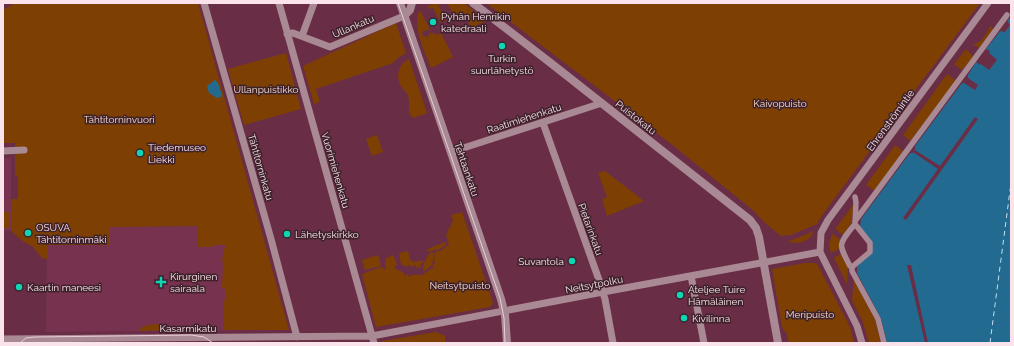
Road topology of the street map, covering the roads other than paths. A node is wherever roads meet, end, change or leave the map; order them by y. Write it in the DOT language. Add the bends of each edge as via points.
graph roads {
  1 [pos="204,3"];
  2 [pos="279,3"];
  3 [pos="314,3"];
  4 [pos="400,3"];
  5 [pos="412,3"];
  6 [pos="473,3"];
  7 [pos="988,3"];
  8 [pos="1007,15"];
  9 [pos="404,16"];
  10 [pos="288,34"];
  11 [pos="302,36"];
  12 [pos="602,103"];
  13 [pos="542,123"];
  14 [pos="24,150"];
  15 [pos="3,151"];
  16 [pos="451,152"];
  17 [pos="855,197"];
  18 [pos="855,223"];
  19 [pos="820,252"];
  20 [pos="764,262"];
  21 [pos="852,267"];
  22 [pos="691,276"];
  23 [pos="603,292"];
  24 [pos="504,311"];
  25 [pos="297,337"];
  26 [pos="373,339"];
  27 [pos="3,340"];
  28 [pos="216,340"];
  29 [pos="14,341"];
  30 [pos="507,343"];
  31 [pos="613,343"];
  32 [pos="704,343"];
  33 [pos="778,343"];
  34 [pos="862,343"];
  35 [pos="884,343"];
  1 -- 25 [label="street, Tähtitorninkatu"];
  2 -- 10 [label="street, Vuorimiehenkatu"];
  3 -- 11 [label="street"];
  4 -- 9 [label="street, Tehtaankatu"];
  5 -- 9 [label="street"];
  6 -- 12 [label="street, Puistokatu"];
  7 -- 19 [label="street, Ehrenströmintie" via="826,223 820,237"];
  8 -- 18 [label="street"];
  9 -- 11 [label="street, Ullankatu" via="330,47"];
  9 -- 16 [label="street, Tehtaankatu"];
  10 -- 11 [label="street, Ullankatu"];
  10 -- 26 [label="street, Vuorimiehenkatu"];
  12 -- 13 [label="street, Raatimiehenkatu"];
  12 -- 20 [label="street, Puistokatu" via="750,220 756,228"];
  13 -- 16 [label="street, Raatimiehenkatu"];
  13 -- 23 [label="street, Pietarinkatu"];
  14 -- 15 [label="street"];
  16 -- 24 [label="street, Tehtaankatu"];
  17 -- 18 [label="street"];
  18 -- 21 [label="street" via="840,245"];
  18 -- 21 [label="street" via="870,243 870,252"];
  19 -- 20 [label="street, Neitsytpolku"];
  19 -- 34 [label="street" via="857,326"];
  20 -- 22 [label="street, Neitsytpolku"];
  20 -- 33 [label="street, Puistokatu"];
  21 -- 35 [label="street" via="878,319"];
  22 -- 23 [label="street, Neitsytpolku"];
  22 -- 32 [label="street"];
  23 -- 24 [label="street, Neitsytpolku"];
  23 -- 31 [label="street, Pietarinkatu"];
  24 -- 26 [label="street, Neitsytpolku"];
  24 -- 30 [label="street, Tehtaankatu"];
  25 -- 26 [label="street, Kasarmikatu"];
  25 -- 28 [label="street, Kasarmikatu"];
  27 -- 29 [label="street, Kasarmikatu"];
  28 -- 29 [label="street, Kasarmikatu"];
}
